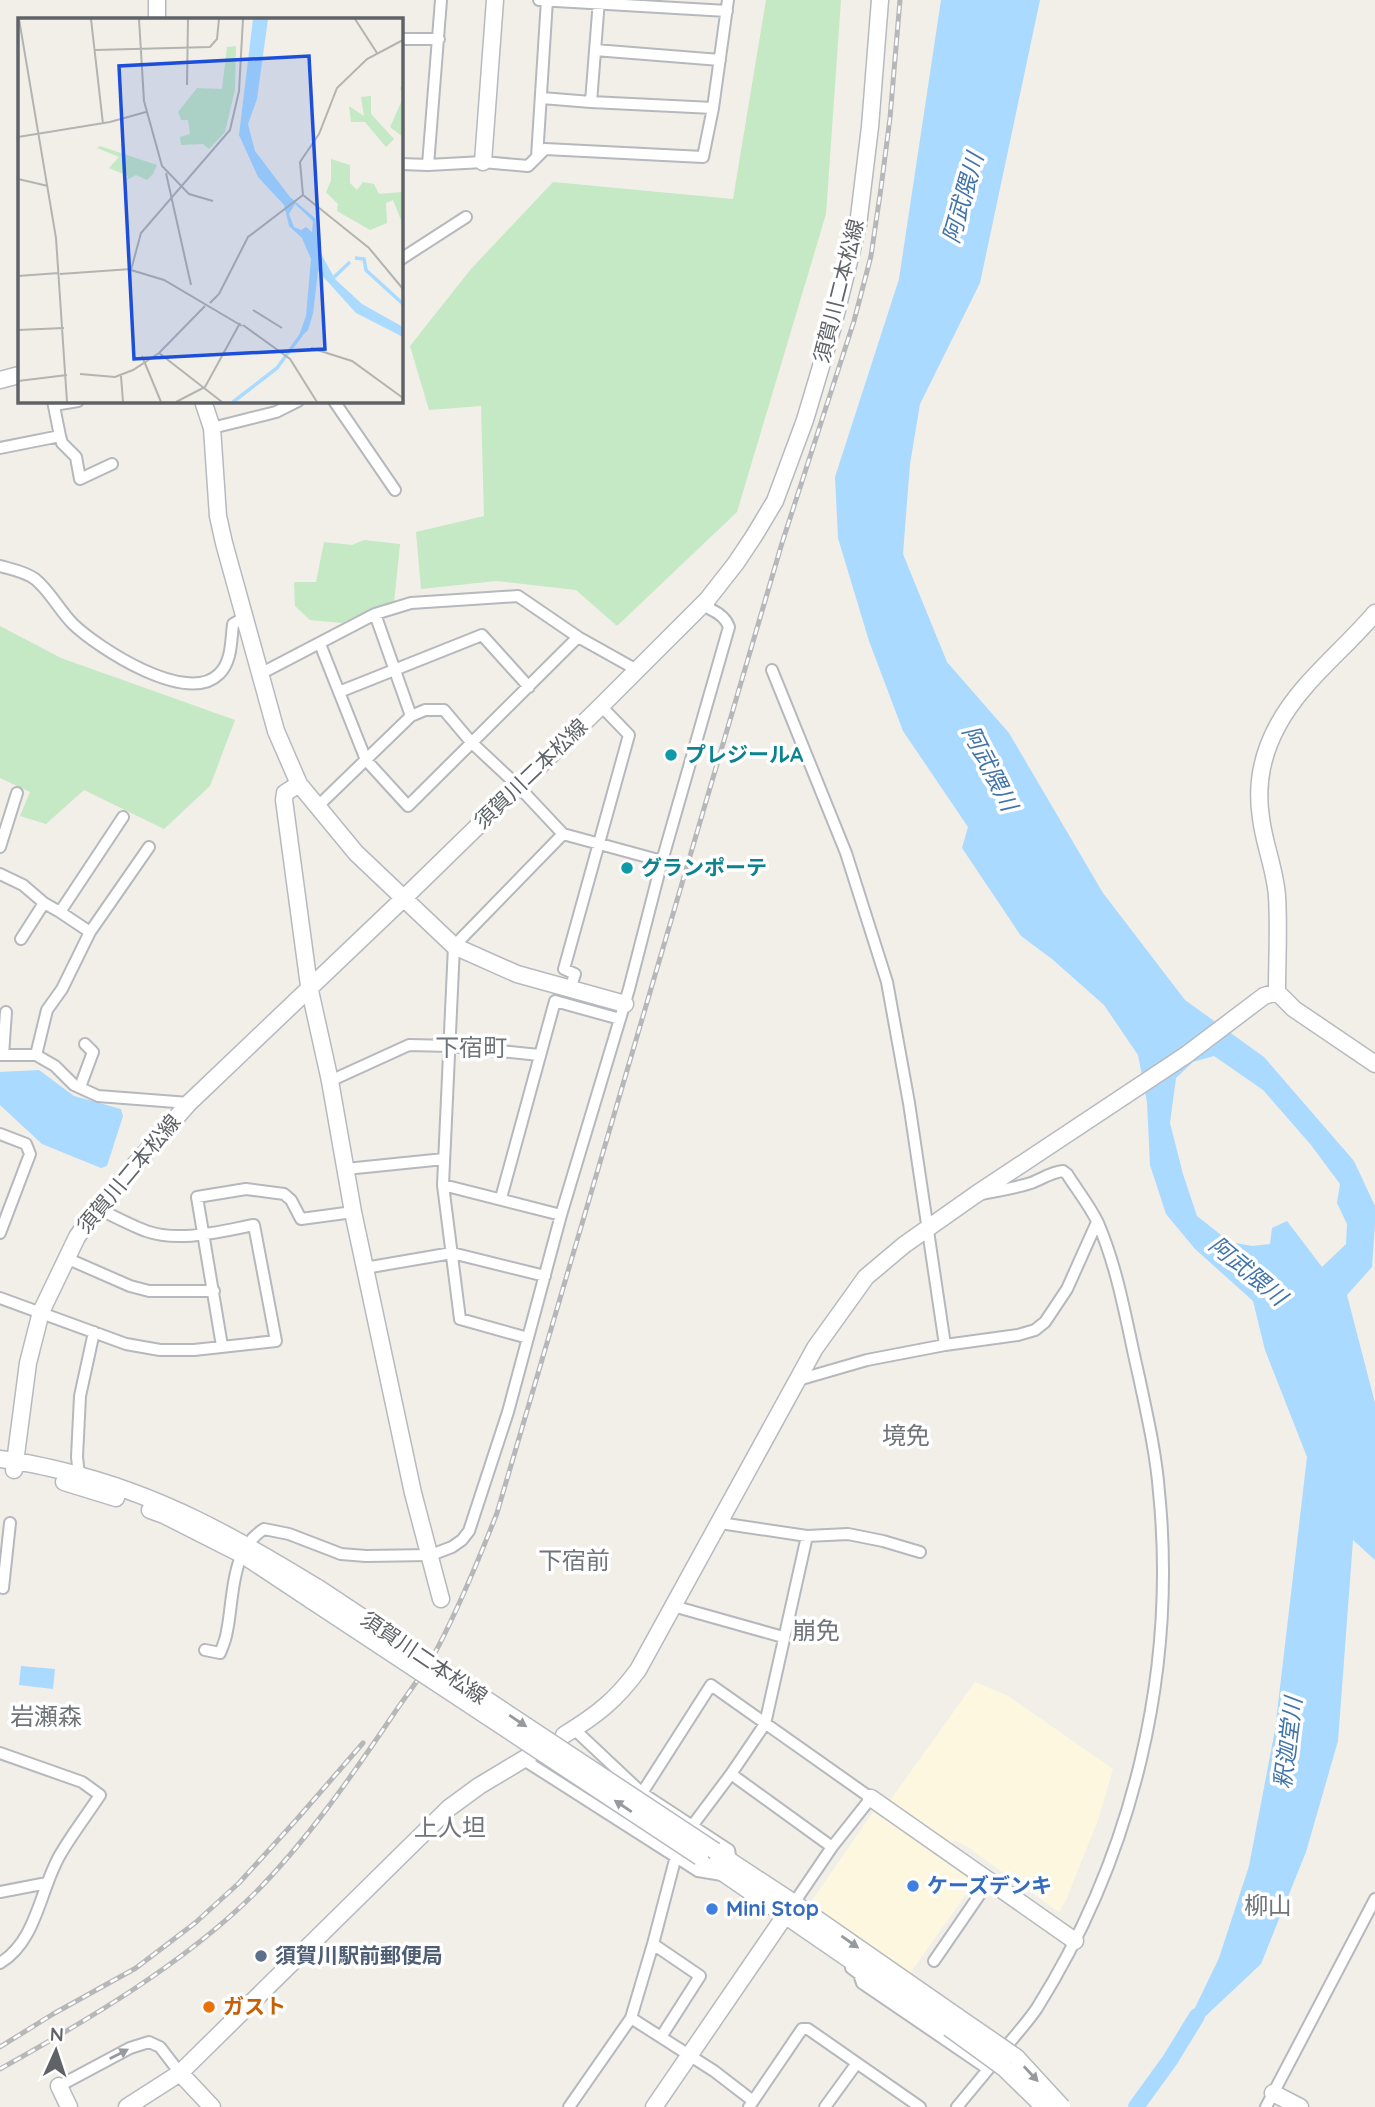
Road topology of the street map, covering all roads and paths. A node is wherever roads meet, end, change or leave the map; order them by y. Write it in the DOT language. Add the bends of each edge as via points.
graph roads {
  1 [pos="157,0"];
  2 [pos="441,0"];
  3 [pos="495,0"];
  4 [pos="539,0"];
  5 [pos="547,0"];
  6 [pos="880,0"];
  7 [pos="599,1"];
  8 [pos="630,2"];
  9 [pos="679,4"];
  10 [pos="727,5"];
  11 [pos="157,18"];
  12 [pos="402,39"];
  13 [pos="439,39"];
  14 [pos="595,50"];
  15 [pos="720,60"];
  16 [pos="542,98"];
  17 [pos="591,102"];
  18 [pos="713,108"];
  19 [pos="537,157"];
  20 [pos="483,162"];
  21 [pos="402,164"];
  22 [pos="428,165"];
  23 [pos="466,217"];
  24 [pos="402,258"];
  25 [pos="18,375"];
  26 [pos="0,380"];
  27 [pos="203,402"];
  28 [pos="296,402"];
  29 [pos="335,402"];
  30 [pos="53,403"];
  31 [pos="212,428"];
  32 [pos="60,436"];
  33 [pos="0,448"];
  34 [pos="112,464"];
  35 [pos="395,490"];
  36 [pos="0,566"];
  37 [pos="707,600"];
  38 [pos="375,614"];
  39 [pos="245,617"];
  40 [pos="1372,621"];
  41 [pos="578,637"];
  42 [pos="320,644"];
  43 [pos="396,669"];
  44 [pos="637,670"];
  45 [pos="772,670"];
  46 [pos="260,674"];
  47 [pos="529,687"];
  48 [pos="339,692"];
  49 [pos="601,706"];
  50 [pos="411,716"];
  51 [pos="471,742"];
  52 [pos="366,760"];
  53 [pos="299,784"];
  54 [pos="518,786"];
  55 [pos="17,793"];
  56 [pos="317,807"];
  57 [pos="123,817"];
  58 [pos="563,834"];
  59 [pos="600,844"];
  60 [pos="0,847"];
  61 [pos="149,847"];
  62 [pos="662,861"];
  63 [pos="2,879"];
  64 [pos="403,899"];
  65 [pos="44,903"];
  66 [pos="60,912"];
  67 [pos="90,932"];
  68 [pos="21,939"];
  69 [pos="454,946"];
  70 [pos="309,986"];
  71 [pos="570,989"];
  72 [pos="1277,992"];
  73 [pos="6,1012"];
  74 [pos="623,1012"];
  75 [pos="85,1044"];
  76 [pos="451,1046"];
  77 [pos="2,1055"];
  78 [pos="36,1055"];
  79 [pos="539,1055"];
  80 [pos="1375,1064"];
  81 [pos="330,1081"];
  82 [pos="79,1087"];
  83 [pos="189,1103"];
  84 [pos="0,1134"];
  85 [pos="444,1158"];
  86 [pos="346,1169"];
  87 [pos="443,1185"];
  88 [pos="975,1195"];
  89 [pos="500,1198"];
  90 [pos="97,1208"];
  91 [pos="353,1212"];
  92 [pos="561,1216"];
  93 [pos="1097,1222"];
  94 [pos="929,1229"];
  95 [pos="0,1233"];
  96 [pos="202,1234"];
  97 [pos="452,1253"];
  98 [pos="66,1258"];
  99 [pos="365,1268"];
  100 [pos="545,1276"];
  101 [pos="214,1291"];
  102 [pos="0,1298"];
  103 [pos="41,1312"];
  104 [pos="94,1332"];
  105 [pos="528,1338"];
  106 [pos="945,1345"];
  107 [pos="222,1346"];
  108 [pos="798,1380"];
  109 [pos="7,1464"];
  110 [pos="79,1475"];
  111 [pos="10,1523"];
  112 [pos="720,1523"];
  113 [pos="807,1536"];
  114 [pos="245,1550"];
  115 [pos="920,1552"];
  116 [pos="431,1555"];
  117 [pos="0,1586"];
  118 [pos="441,1599"];
  119 [pos="673,1606"];
  120 [pos="783,1637"];
  121 [pos="205,1650"];
  122 [pos="765,1724"];
  123 [pos="569,1732"];
  124 [pos="0,1753"];
  125 [pos="526,1758"];
  126 [pos="731,1774"];
  127 [pos="642,1793"];
  128 [pos="871,1798"];
  129 [pos="692,1826"];
  130 [pos="832,1847"];
  131 [pos="676,1856"];
  132 [pos="730,1869"];
  133 [pos="989,1881"];
  134 [pos="47,1883"];
  135 [pos="0,1892"];
  136 [pos="1375,1899"];
  137 [pos="789,1909"];
  138 [pos="816,1935"];
  139 [pos="1075,1941"];
  140 [pos="653,1944"];
  141 [pos="934,1961"];
  142 [pos="0,1963"];
  143 [pos="631,2018"];
  144 [pos="954,2022"];
  145 [pos="661,2037"];
  146 [pos="690,2056"];
  147 [pos="857,2063"];
  148 [pos="988,2069"];
  149 [pos="180,2073"];
  150 [pos="59,2086"];
  151 [pos="1270,2100"];
  152 [pos="751,2104"];
  153 [pos="69,2107"];
  154 [pos="127,2107"];
  155 [pos="212,2107"];
  156 [pos="569,2107"];
  157 [pos="654,2107"];
  158 [pos="825,2107"];
  159 [pos="920,2107"];
  160 [pos="957,2107"];
  161 [pos="1044,2107"];
  162 [pos="1062,2107"];
  163 [pos="1300,2107"];
  1 -- 11 [label="street"];
  2 -- 13 [label="street"];
  3 -- 20 [label="street"];
  4 -- 5 [label="street"];
  5 -- 7 [label="street"];
  5 -- 16 [label="street"];
  6 -- 37 [label="street, 須賀川二本松線" via="858,225 834,326 775,501"];
  7 -- 8 [label="street"];
  7 -- 14 [label="street"];
  8 -- 9 [label="street"];
  9 -- 10 [label="street"];
  10 -- 15 [label="street"];
  12 -- 13 [label="street"];
  13 -- 22 [label="street"];
  14 -- 15 [label="street"];
  14 -- 17 [label="street"];
  15 -- 18 [label="street"];
  16 -- 17 [label="street"];
  16 -- 19 [label="street"];
  17 -- 18 [label="street"];
  18 -- 19 [label="street" via="703,157 545,149"];
  19 -- 20 [label="street" via="528,166"];
  20 -- 22 [label="street"];
  21 -- 22 [label="street"];
  23 -- 24 [label="street"];
  25 -- 26 [label="street"];
  27 -- 31 [label="street"];
  28 -- 31 [label="street" via="276,412"];
  29 -- 35 [label="street"];
  30 -- 32 [label="street"];
  31 -- 39 [label="street" via="218,516"];
  32 -- 33 [label="street"];
  32 -- 34 [label="street" via="76,457 80,479"];
  36 -- 39 [label="street" via="32,577 71,622 119,659 188,684 202,684 222,672 233,624"];
  37 -- 44 [label="street, 須賀川二本松線"];
  37 -- 62 [label="street" via="710,610 729,627"];
  38 -- 41 [label="street" via="411,603 518,596"];
  38 -- 42 [label="street"];
  38 -- 43 [label="street"];
  39 -- 46 [label="street"];
  40 -- 72 [label="street" via="1299,695 1278,724 1264,755 1260,806 1277,896"];
  41 -- 44 [label="street"];
  41 -- 47 [label="street"];
  42 -- 46 [label="street"];
  42 -- 48 [label="street"];
  43 -- 47 [label="street" via="482,635"];
  43 -- 48 [label="street"];
  43 -- 50 [label="street"];
  44 -- 49 [label="street, 須賀川二本松線"];
  45 -- 94 [label="street" via="846,853 887,982"];
  46 -- 53 [label="street" via="276,731"];
  47 -- 51 [label="street"];
  48 -- 52 [label="street"];
  49 -- 54 [label="street, 須賀川二本松線"];
  49 -- 59 [label="street" via="629,735"];
  50 -- 51 [label="street" via="425,709 444,710"];
  50 -- 52 [label="street"];
  51 -- 52 [label="street" via="408,806"];
  51 -- 54 [label="street"];
  52 -- 56 [label="street"];
  53 -- 56 [label="street"];
  53 -- 70 [label="street" via="285,793 284,800"];
  54 -- 58 [label="street"];
  54 -- 64 [label="street, 須賀川二本松線"];
  55 -- 60 [label="street"];
  56 -- 64 [label="street"];
  57 -- 66 [label="street"];
  58 -- 59 [label="street"];
  58 -- 69 [label="street"];
  59 -- 62 [label="street"];
  59 -- 71 [label="street" via="564,969 575,974"];
  61 -- 67 [label="street"];
  62 -- 74 [label="street"];
  63 -- 65 [label="street" via="23,885"];
  64 -- 69 [label="street"];
  64 -- 70 [label="street, 須賀川二本松線"];
  65 -- 66 [label="street"];
  65 -- 68 [label="street"];
  66 -- 67 [label="street"];
  67 -- 78 [label="street" via="47,1010"];
  69 -- 71 [label="street" via="517,974"];
  69 -- 76 [label="street"];
  70 -- 81 [label="street"];
  70 -- 83 [label="street, 須賀川二本松線"];
  71 -- 74 [label="street"];
  72 -- 80 [label="street" via="1294,1009"];
  72 -- 88 [label="street" via="1264,996 1186,1055"];
  73 -- 77 [label="street"];
  74 -- 79 [label="street" via="555,1001"];
  74 -- 92 [label="street"];
  75 -- 82 [label="street" via="93,1052"];
  76 -- 79 [label="street"];
  76 -- 81 [label="street" via="408,1045"];
  76 -- 85 [label="street"];
  77 -- 78 [label="street"];
  78 -- 82 [label="street"];
  79 -- 89 [label="street"];
  81 -- 86 [label="street"];
  82 -- 83 [label="street" via="98,1096"];
  83 -- 90 [label="street, 須賀川二本松線"];
  84 -- 95 [label="street" via="26,1144 30,1154"];
  85 -- 86 [label="street"];
  85 -- 87 [label="street"];
  86 -- 91 [label="street"];
  87 -- 89 [label="street"];
  87 -- 97 [label="street"];
  88 -- 93 [label="street" via="1019,1187 1063,1171"];
  88 -- 94 [label="street"];
  89 -- 92 [label="street"];
  90 -- 96 [label="street" via="148,1232"];
  90 -- 98 [label="street, 須賀川二本松線"];
  91 -- 96 [label="street" via="301,1219 284,1194 246,1189 197,1197"];
  91 -- 99 [label="street"];
  92 -- 100 [label="street"];
  93 -- 106 [label="street" via="1067,1289 1045,1322 1018,1335"];
  93 -- 139 [label="street" via="1115,1274 1149,1423 1162,1534 1161,1601 1154,1695 1142,1758 1118,1839"];
  94 -- 106 [label="street"];
  94 -- 108 [label="street" via="866,1277 821,1338"];
  96 -- 101 [label="street"];
  96 -- 107 [label="street" via="254,1225 276,1340"];
  97 -- 99 [label="street"];
  97 -- 100 [label="street"];
  97 -- 105 [label="street" via="460,1320"];
  98 -- 101 [label="street" via="149,1291"];
  98 -- 103 [label="street, 須賀川二本松線"];
  99 -- 116 [label="street" via="413,1493"];
  100 -- 105 [label="street"];
  101 -- 107 [label="street"];
  102 -- 103 [label="street"];
  103 -- 104 [label="street"];
  103 -- 109 [label="street, 須賀川二本松線"];
  104 -- 107 [label="street" via="160,1350"];
  104 -- 110 [label="street" via="80,1396"];
  105 -- 116 [label="street" via="469,1531 452,1548"];
  106 -- 108 [label="street"];
  108 -- 112 [label="street"];
  109 -- 110 [label="street, 須賀川二本松線"];
  109 -- 114 [label="street, 須賀川二本松線" via="164,1515"];
  110 -- 114 [label="street, 須賀川二本松線" via="169,1506"];
  111 -- 117 [label="street" via="3,1588"];
  112 -- 113 [label="street"];
  112 -- 119 [label="street"];
  113 -- 115 [label="street" via="848,1534"];
  113 -- 120 [label="street"];
  114 -- 116 [label="street" via="264,1529 341,1554"];
  114 -- 121 [label="street" via="220,1653"];
  114 -- 132 [label="street, 須賀川二本松線, bridge"];
  116 -- 118 [label="street"];
  119 -- 120 [label="street"];
  119 -- 123 [label="street" via="626,1686 607,1707"];
  120 -- 122 [label="street"];
  122 -- 126 [label="street"];
  122 -- 127 [label="street" via="711,1685"];
  122 -- 128 [label="street"];
  123 -- 127 [label="street"];
  124 -- 134 [label="street" via="82,1782 100,1796"];
  125 -- 131 [label="street"];
  125 -- 149 [label="street" via="449,1808"];
  126 -- 129 [label="street"];
  126 -- 130 [label="street"];
  127 -- 129 [label="street"];
  128 -- 130 [label="street"];
  128 -- 133 [label="street"];
  129 -- 132 [label="street" via="729,1850"];
  130 -- 137 [label="street"];
  131 -- 132 [label="street" via="698,1871"];
  131 -- 140 [label="street"];
  132 -- 137 [label="street, 須賀川二本松線"];
  132 -- 137 [label="street, 須賀川二本松線" via="751,1875 755,1888"];
  133 -- 139 [label="street"];
  133 -- 141 [label="street"];
  134 -- 135 [label="street"];
  134 -- 142 [label="street" via="23,1939"];
  136 -- 151 [label="street"];
  137 -- 138 [label="street"];
  137 -- 144 [label="street, one-way"];
  137 -- 146 [label="street"];
  138 -- 144 [label="street"];
  138 -- 148 [label="street" via="809,1939 859,1974 862,1983"];
  139 -- 148 [label="street" via="1036,2010"];
  140 -- 143 [label="street"];
  140 -- 145 [label="street" via="700,1976"];
  143 -- 145 [label="street"];
  143 -- 156 [label="street"];
  144 -- 161 [label="street, bridge"];
  144 -- 162 [label="street, one-way, bridge" via="1016,2057"];
  145 -- 146 [label="street"];
  146 -- 152 [label="street"];
  146 -- 157 [label="street"];
  147 -- 152 [label="street" via="802,2029"];
  147 -- 158 [label="street"];
  147 -- 159 [label="street"];
  148 -- 160 [label="street"];
  150 -- 149 [label="street, one-way" via="149,2042 160,2047"];
  149 -- 154 [label="street"];
  149 -- 155 [label="street"];
  150 -- 153 [label="street"];
  151 -- 163 [label="street"];
}
